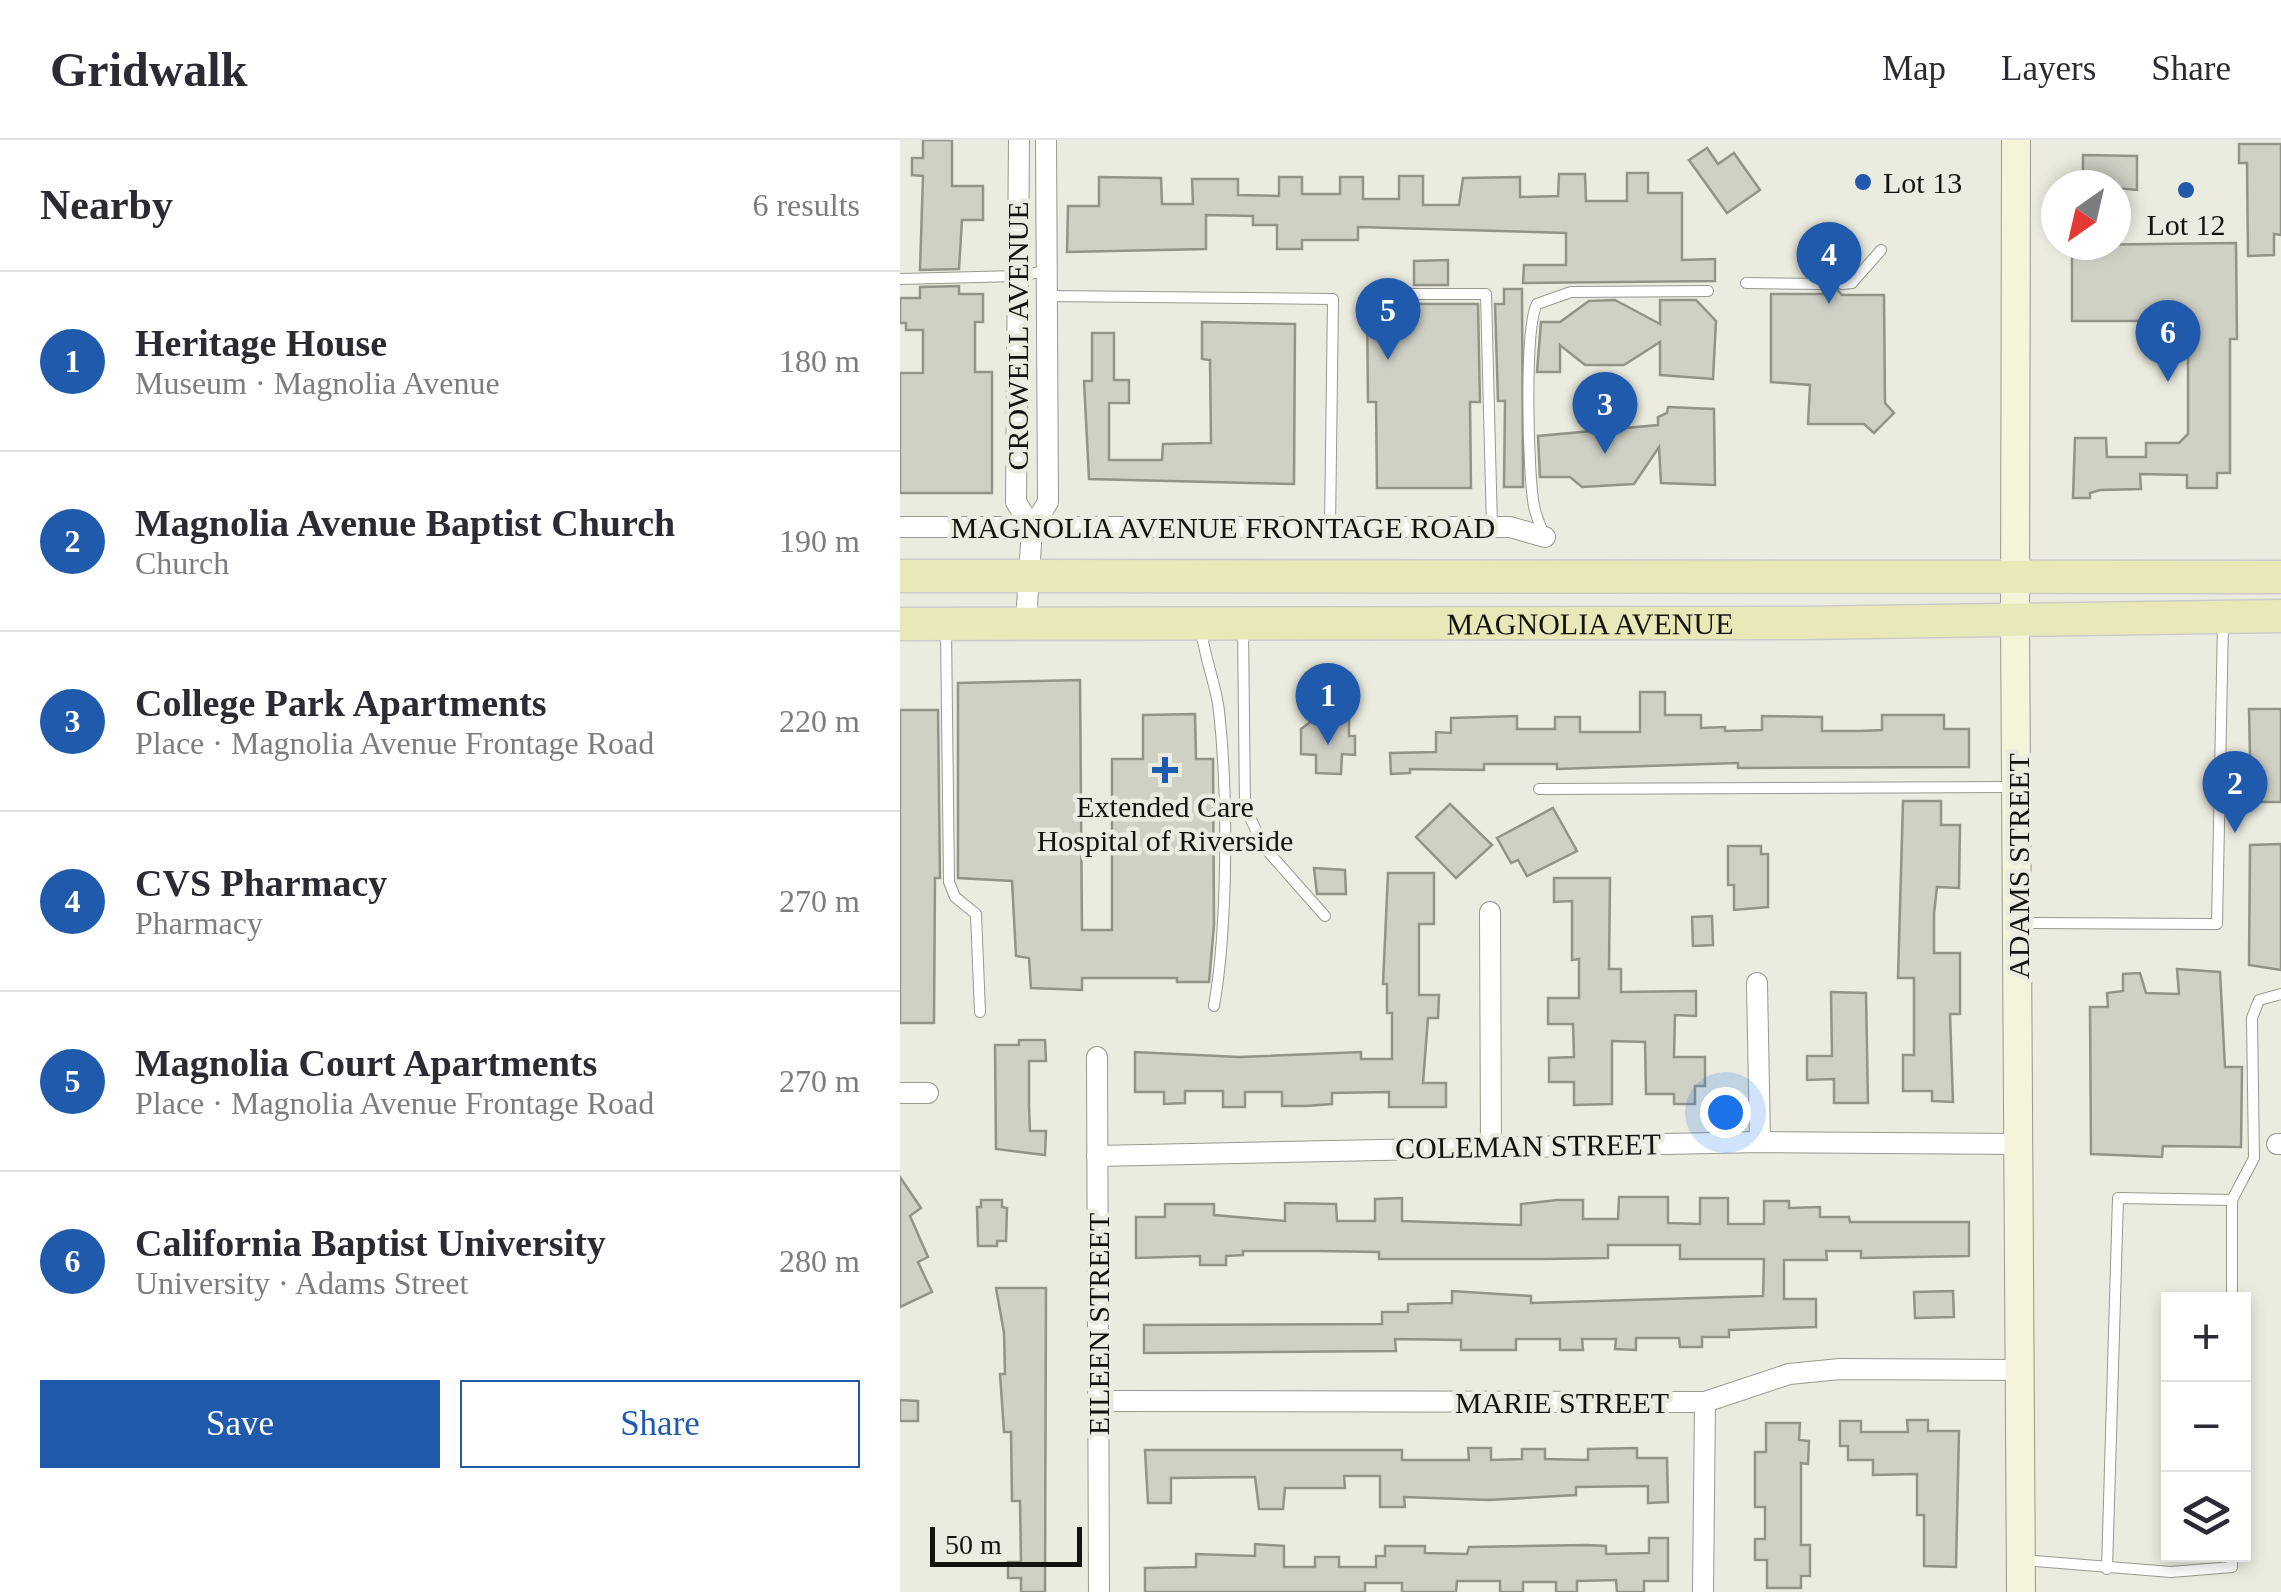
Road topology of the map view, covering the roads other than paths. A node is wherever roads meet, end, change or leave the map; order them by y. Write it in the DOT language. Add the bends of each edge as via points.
graph roads {
  1 [pos="1019,140"];
  2 [pos="1046,140"];
  3 [pos="2016,140"];
  4 [pos="1881,250"];
  5 [pos="1047,271"];
  6 [pos="1016,276"];
  7 [pos="900,279"];
  8 [pos="1746,283"];
  9 [pos="1824,284"];
  10 [pos="1842,284"];
  11 [pos="1708,291"];
  12 [pos="1383,294"];
  13 [pos="1048,296"];
  14 [pos="900,526"];
  15 [pos="1492,527"];
  16 [pos="1032,528"];
  17 [pos="1330,528"];
  18 [pos="1545,537"];
  19 [pos="1029,575"];
  20 [pos="900,576"];
  21 [pos="2281,577"];
  22 [pos="2014,578"];
  23 [pos="2223,616"];
  24 [pos="2281,616"];
  25 [pos="2014,617"];
  26 [pos="1026,622"];
  27 [pos="1200,622"];
  28 [pos="1243,622"];
  29 [pos="946,623"];
  30 [pos="900,624"];
  31 [pos="2018,788"];
  32 [pos="1539,789"];
  33 [pos="1490,912"];
  34 [pos="1324,916"];
  35 [pos="2018,924"];
  36 [pos="1757,983"];
  37 [pos="2281,994"];
  38 [pos="1214,1006"];
  39 [pos="980,1012"];
  40 [pos="1097,1057"];
  41 [pos="900,1093"];
  42 [pos="928,1093"];
  43 [pos="1760,1142"];
  44 [pos="2020,1144"];
  45 [pos="1492,1146"];
  46 [pos="1097,1156"];
  47 [pos="2232,1200"];
  48 [pos="2232,1292"];
  49 [pos="2021,1370"];
  50 [pos="1099,1401"];
  51 [pos="1705,1402"];
  52 [pos="2022,1560"];
  53 [pos="2232,1562"];
  54 [pos="2106,1569"];
  55 [pos="1100,1592"];
  56 [pos="1703,1592"];
  57 [pos="2022,1592"];
  1 -- 6 [label="street, CROWELL AVENUE"];
  2 -- 5 [label="street, CROWELL AVENUE"];
  3 -- 22 [label="main road, ADAMS STREET"];
  4 -- 10 [label="lane" via="1852,283"];
  5 -- 6 [label="lane"];
  5 -- 13 [label="street, CROWELL AVENUE"];
  6 -- 7 [label="lane"];
  6 -- 16 [label="street, CROWELL AVENUE" via="1016,502"];
  8 -- 9 [label="lane"];
  11 -- 18 [label="lane" via="1571,292 1537,304 1530,343 1532,480"];
  12 -- 15 [label="lane" via="1486,294"];
  13 -- 16 [label="street, CROWELL AVENUE" via="1048,502"];
  13 -- 17 [label="lane" via="1334,299"];
  14 -- 16 [label="street, MAGNOLIA AVENUE FRONTAGE ROAD"];
  15 -- 17 [label="street, MAGNOLIA AVENUE FRONTAGE ROAD"];
  15 -- 18 [label="street, MAGNOLIA AVENUE FRONTAGE ROAD"];
  16 -- 17 [label="street, MAGNOLIA AVENUE FRONTAGE ROAD"];
  16 -- 19 [label="street, CROWELL AVENUE"];
  19 -- 20 [label="main road, MAGNOLIA AVENUE"];
  19 -- 22 [label="main road, MAGNOLIA AVENUE"];
  19 -- 26 [label="street, CROWELL AVENUE"];
  21 -- 22 [label="main road, MAGNOLIA AVENUE"];
  22 -- 25 [label="main road, ADAMS STREET"];
  23 -- 24 [label="main road, MAGNOLIA AVENUE"];
  23 -- 25 [label="main road, MAGNOLIA AVENUE"];
  23 -- 35 [label="lane" via="2217,924"];
  25 -- 28 [label="main road, MAGNOLIA AVENUE"];
  25 -- 31 [label="main road, ADAMS STREET"];
  26 -- 27 [label="main road, MAGNOLIA AVENUE"];
  26 -- 29 [label="main road, MAGNOLIA AVENUE"];
  27 -- 28 [label="main road, MAGNOLIA AVENUE"];
  27 -- 38 [label="lane" via="1219,708 1220,972"];
  28 -- 34 [label="lane" via="1245,807 1264,847"];
  29 -- 30 [label="main road, MAGNOLIA AVENUE"];
  29 -- 39 [label="lane" via="949,882 955,897 976,914"];
  31 -- 32 [label="lane"];
  31 -- 35 [label="main road, ADAMS STREET"];
  33 -- 45 [label="street"];
  35 -- 44 [label="main road, ADAMS STREET"];
  36 -- 43 [label="street"];
  37 -- 47 [label="lane" via="2259,1000 2252,1018 2254,1158"];
  40 -- 46 [label="street, EILEEN STREET"];
  41 -- 42 [label="street"];
  43 -- 44 [label="street, COLEMAN STREET"];
  43 -- 45 [label="street, COLEMAN STREET"];
  44 -- 49 [label="main road, ADAMS STREET"];
  45 -- 46 [label="street, COLEMAN STREET"];
  46 -- 50 [label="street, EILEEN STREET"];
  47 -- 48 [label="lane"];
  47 -- 54 [label="lane" via="2118,1198"];
  49 -- 51 [label="street, MARIE STREET" via="1789,1374"];
  49 -- 52 [label="main road, ADAMS STREET"];
  50 -- 51 [label="street, MARIE STREET"];
  50 -- 55 [label="street, EILEEN STREET"];
  51 -- 56 [label="street"];
  52 -- 54 [label="lane"];
  52 -- 57 [label="main road, ADAMS STREET"];
  53 -- 54 [label="lane" via="2171,1572"];
}
